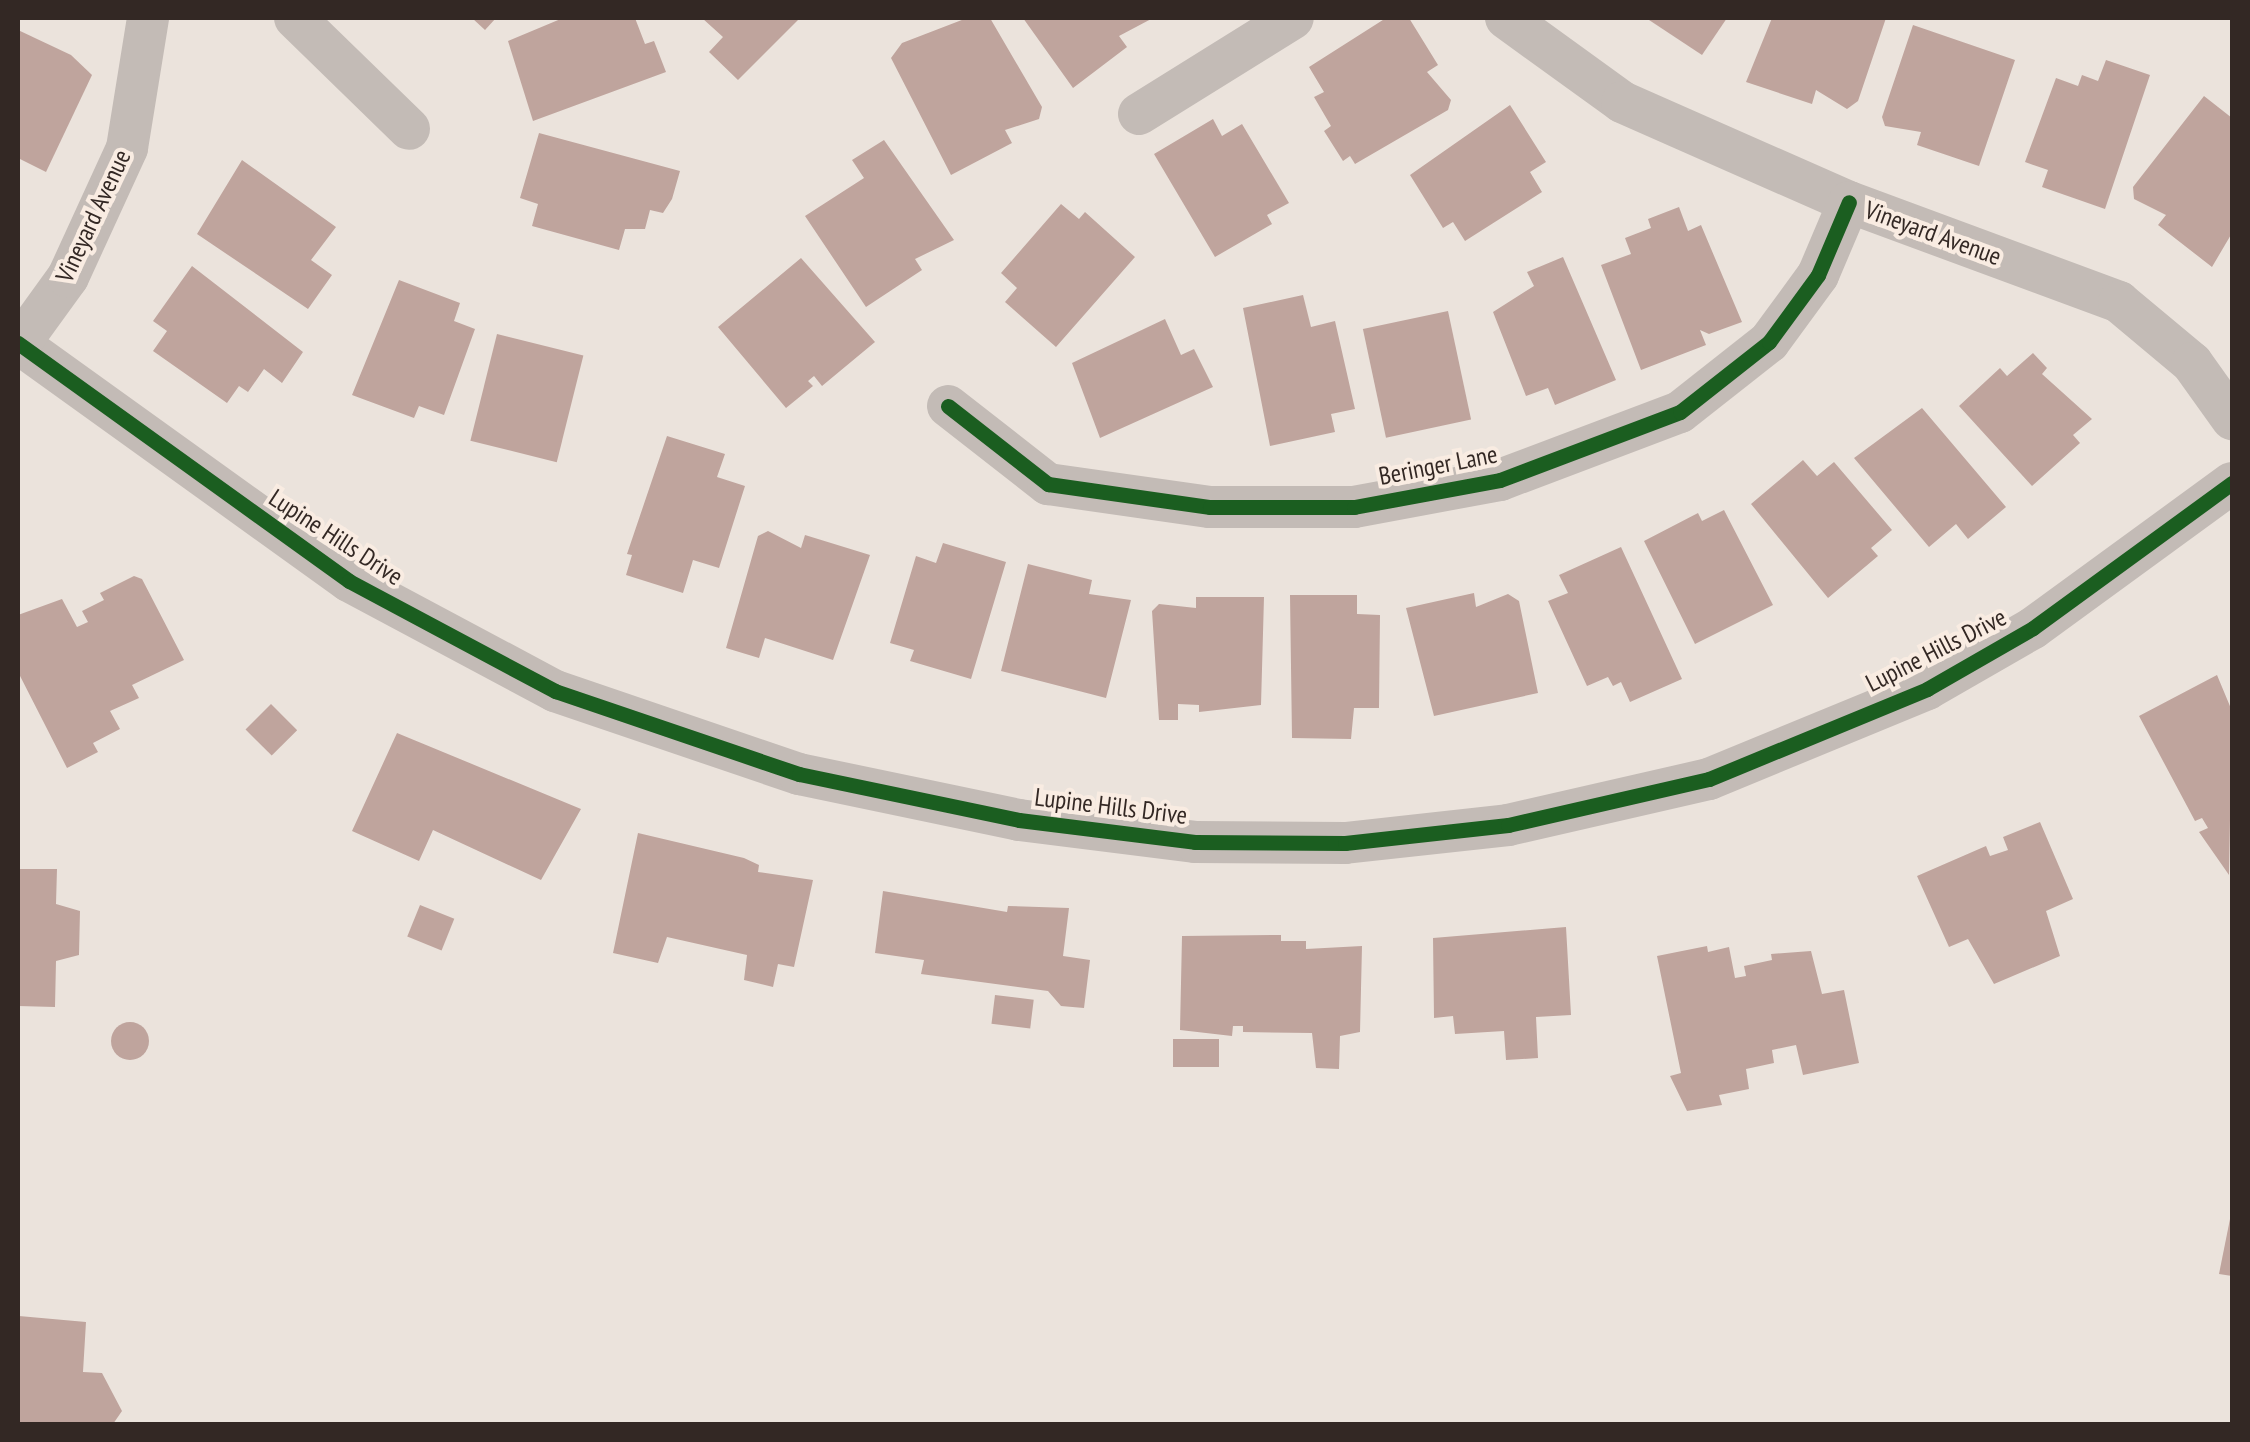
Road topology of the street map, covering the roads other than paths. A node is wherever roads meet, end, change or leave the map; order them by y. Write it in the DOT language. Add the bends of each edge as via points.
graph roads {
  1 [pos="148,18"];
  2 [pos="295,18"];
  3 [pos="1293,18"];
  4 [pos="1506,18"];
  5 [pos="1139,114"];
  6 [pos="409,129"];
  7 [pos="1849,202"];
  8 [pos="18,344"];
  9 [pos="948,406"];
  10 [pos="2232,419"];
  11 [pos="2232,483"];
  1 -- 8 [label="street, Vineyard Avenue" via="127,148 68,277"];
  2 -- 6 [label="street"];
  3 -- 5 [label="street"];
  4 -- 7 [label="street, Vineyard Avenue" via="1622,102"];
  7 -- 9 [label="street, Beringer Lane" via="1818,275 1769,342 1680,412 1500,480 1354,506 1210,507 1048,484"];
  7 -- 10 [label="street, Vineyard Avenue" via="2119,302 2192,363"];
  8 -- 11 [label="street, Lupine Hills Drive" via="349,581 554,691 799,774 1019,820 1195,842 1345,843 1508,825 1709,779 1926,689 2033,628"];
}
